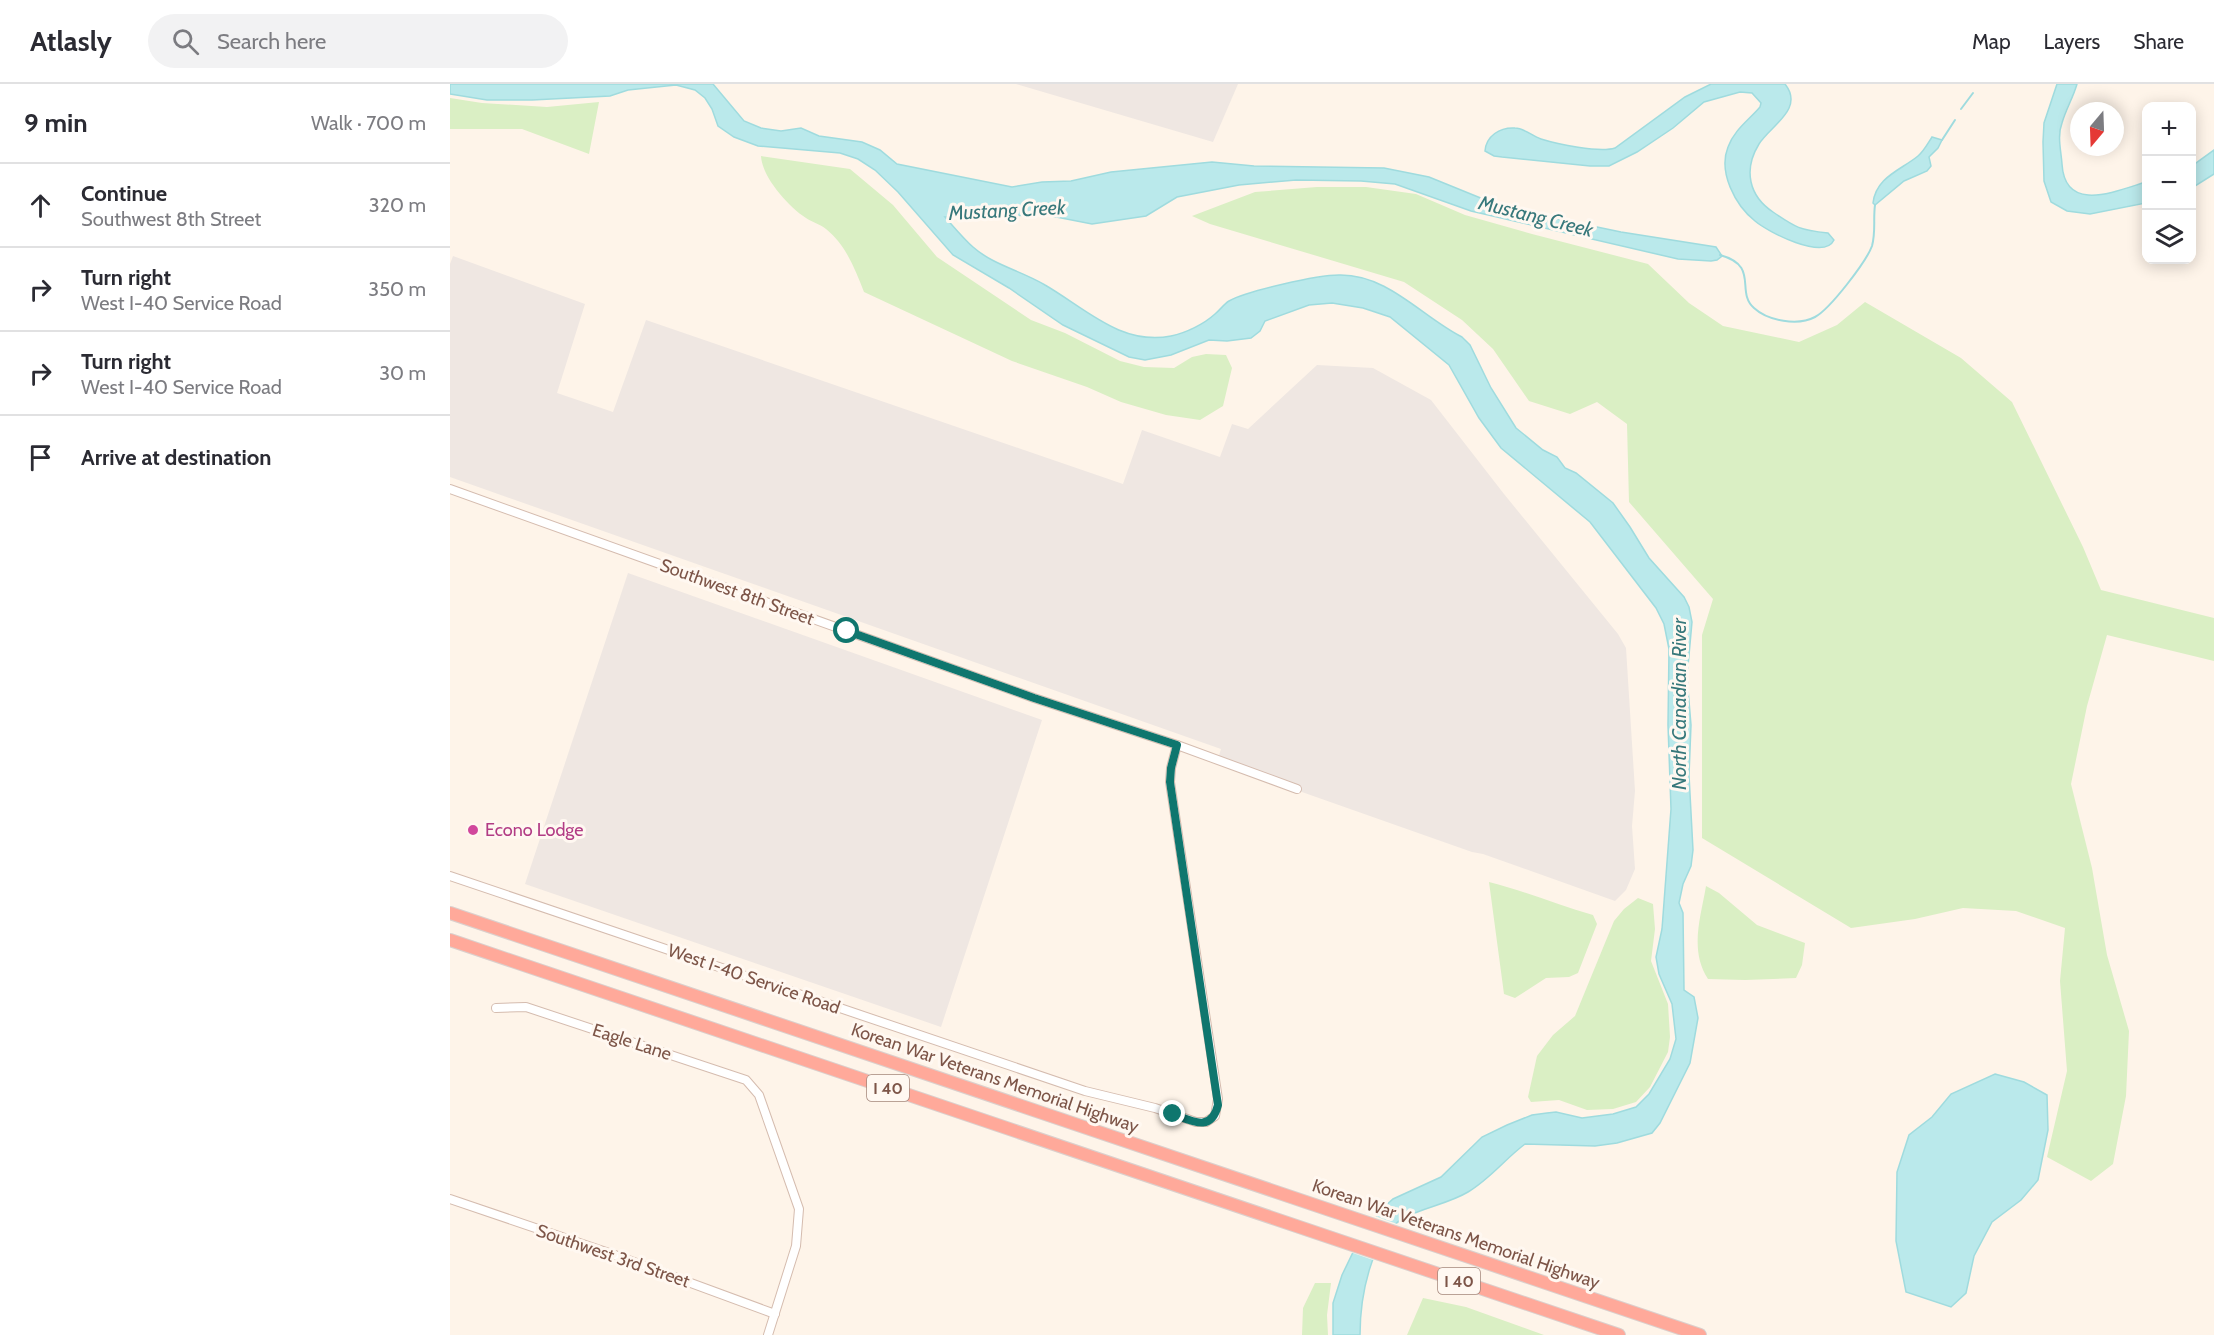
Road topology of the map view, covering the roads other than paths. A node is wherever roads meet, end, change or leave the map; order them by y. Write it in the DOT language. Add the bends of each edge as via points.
graph roads {
  1 [pos="450,489"];
  2 [pos="1177,745"];
  3 [pos="1297,789"];
  4 [pos="450,876"];
  5 [pos="450,912"];
  6 [pos="450,940"];
  7 [pos="496,1008"];
  8 [pos="450,1199"];
  9 [pos="775,1314"];
  10 [pos="768,1335"];
  11 [pos="1619,1335"];
  12 [pos="1700,1335"];
  1 -- 2 [label="street, Southwest 8th Street" via="1024,695"];
  2 -- 3 [label="street, Southwest 8th Street"];
  2 -- 4 [label="street, West I-40 Service Road" via="1171,789 1218,1099 1215,1116 1206,1122 1085,1091"];
  5 -- 12 [label="highway, Korean War Veterans Memorial Highway / I 40"];
  6 -- 11 [label="highway, I 40"];
  7 -- 9 [label="street, Eagle Lane" via="526,1007 746,1080 759,1095 799,1209 796,1246"];
  8 -- 9 [label="street, Southwest 3rd Street"];
  9 -- 10 [label="street"];
}
